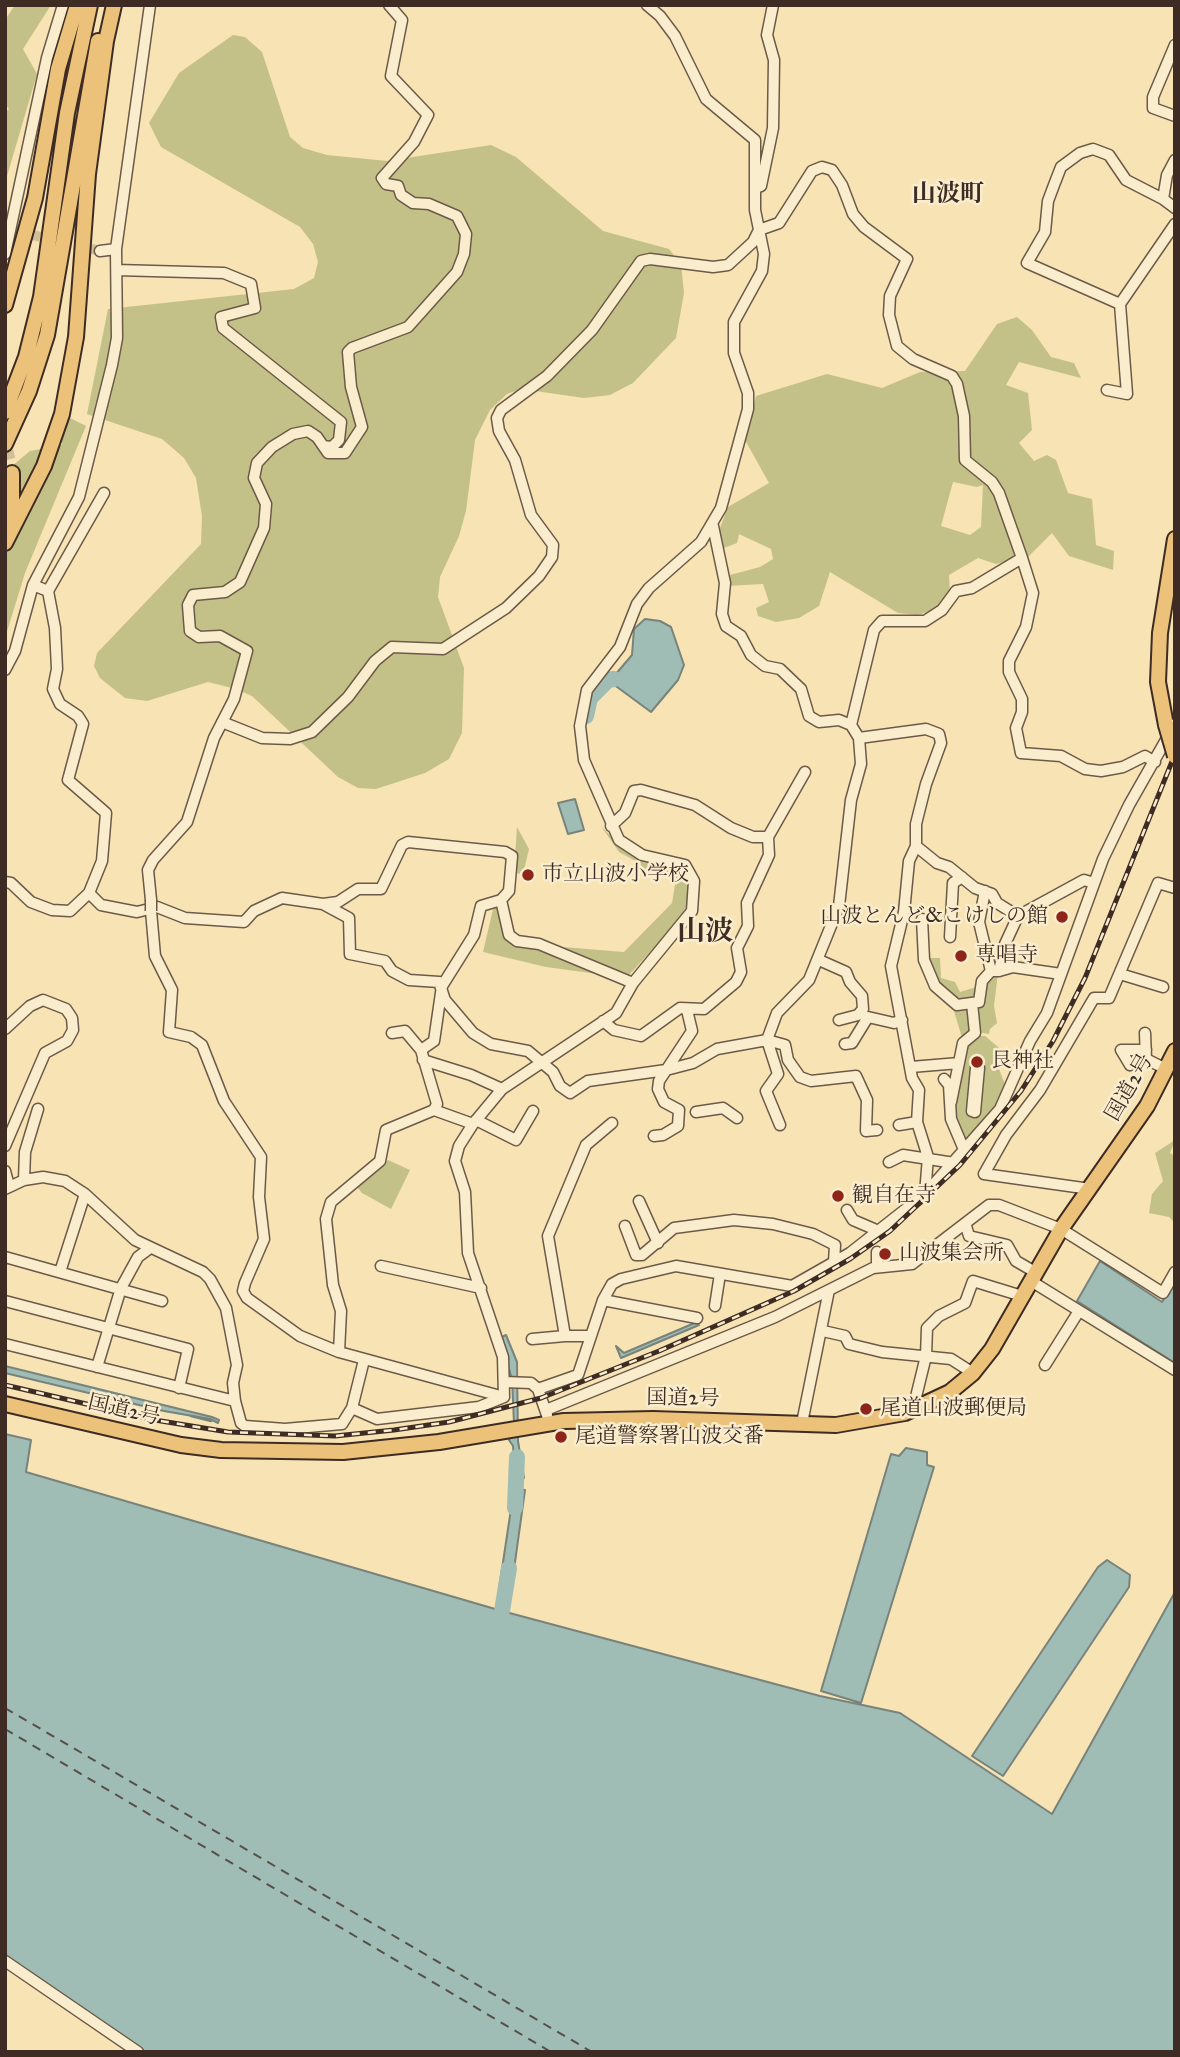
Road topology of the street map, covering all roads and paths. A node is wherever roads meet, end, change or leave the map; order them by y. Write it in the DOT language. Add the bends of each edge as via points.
graph roads {
  1 [pos="63,5"];
  2 [pos="77,5"];
  3 [pos="90,5"];
  4 [pos="106,5"];
  5 [pos="114,5"];
  6 [pos="150,5"];
  7 [pos="389,5"];
  8 [pos="646,5"];
  9 [pos="774,5"];
  10 [pos="1175,45"];
  11 [pos="1175,116"];
  12 [pos="1175,160"];
  13 [pos="755,188"];
  14 [pos="1163,199"];
  15 [pos="1175,208"];
  16 [pos="1175,224"];
  17 [pos="759,230"];
  18 [pos="116,249"];
  19 [pos="100,251"];
  20 [pos="5,254"];
  21 [pos="117,270"];
  22 [pos="1120,304"];
  23 [pos="5,305"];
  24 [pos="1107,390"];
  25 [pos="5,412"];
  26 [pos="5,444"];
  27 [pos="323,446"];
  28 [pos="12,473"];
  29 [pos="104,493"];
  30 [pos="713,526"];
  31 [pos="5,531"];
  32 [pos="1175,539"];
  33 [pos="5,543"];
  34 [pos="1022,558"];
  35 [pos="33,585"];
  36 [pos="48,591"];
  37 [pos="5,670"];
  38 [pos="222,722"];
  39 [pos="851,725"];
  40 [pos="1170,725"];
  41 [pos="859,738"];
  42 [pos="1175,756"];
  43 [pos="1154,762"];
  44 [pos="805,772"];
  45 [pos="611,825"];
  46 [pos="768,837"];
  47 [pos="916,846"];
  48 [pos="962,877"];
  49 [pos="5,882"];
  50 [pos="1094,883"];
  51 [pos="1175,888"];
  52 [pos="985,891"];
  53 [pos="89,892"];
  54 [pos="351,894"];
  55 [pos="501,900"];
  56 [pos="323,904"];
  57 [pos="340,913"];
  58 [pos="1018,916"];
  59 [pos="922,919"];
  60 [pos="950,937"];
  61 [pos="820,960"];
  62 [pos="995,971"];
  63 [pos="1061,974"];
  64 [pos="1120,974"];
  65 [pos="633,983"];
  66 [pos="442,986"];
  67 [pos="1163,987"];
  68 [pos="972,1003"];
  69 [pos="687,1010"];
  70 [pos="839,1020"];
  71 [pos="902,1020"];
  72 [pos="603,1021"];
  73 [pos="5,1029"];
  74 [pos="392,1033"];
  75 [pos="1145,1033"];
  76 [pos="767,1040"];
  77 [pos="845,1044"];
  78 [pos="1175,1051"];
  79 [pos="422,1055"];
  80 [pos="539,1062"];
  81 [pos="959,1063"];
  82 [pos="911,1067"];
  83 [pos="1166,1069"];
  84 [pos="666,1070"];
  85 [pos="944,1079"];
  86 [pos="502,1089"];
  87 [pos="951,1102"];
  88 [pos="38,1109"];
  89 [pos="434,1110"];
  90 [pos="533,1111"];
  91 [pos="696,1112"];
  92 [pos="737,1118"];
  93 [pos="474,1122"];
  94 [pos="917,1122"];
  95 [pos="612,1123"];
  96 [pos="780,1125"];
  97 [pos="899,1125"];
  98 [pos="877,1129"];
  99 [pos="653,1136"];
  100 [pos="5,1146"];
  101 [pos="965,1152"];
  102 [pos="928,1157"];
  103 [pos="889,1162"];
  104 [pos="954,1163"];
  105 [pos="5,1171"];
  106 [pos="24,1180"];
  107 [pos="7,1187"];
  108 [pos="1090,1189"];
  109 [pos="85,1194"];
  110 [pos="925,1194"];
  111 [pos="639,1201"];
  112 [pos="847,1210"];
  113 [pos="625,1226"];
  114 [pos="966,1226"];
  115 [pos="1061,1229"];
  116 [pos="876,1234"];
  117 [pos="658,1243"];
  118 [pos="150,1248"];
  119 [pos="877,1252"];
  120 [pos="5,1257"];
  121 [pos="834,1262"];
  122 [pos="381,1266"];
  123 [pos="877,1267"];
  124 [pos="60,1272"];
  125 [pos="1175,1272"];
  126 [pos="720,1274"];
  127 [pos="1033,1276"];
  128 [pos="481,1288"];
  129 [pos="121,1289"];
  130 [pos="829,1290"];
  131 [pos="1022,1296"];
  132 [pos="603,1300"];
  133 [pos="5,1301"];
  134 [pos="163,1301"];
  135 [pos="715,1306"];
  136 [pos="1079,1311"];
  137 [pos="696,1318"];
  138 [pos="108,1328"];
  139 [pos="823,1331"];
  140 [pos="565,1336"];
  141 [pos="591,1336"];
  142 [pos="532,1339"];
  143 [pos="5,1344"];
  144 [pos="339,1352"];
  145 [pos="926,1356"];
  146 [pos="364,1360"];
  147 [pos="1045,1365"];
  148 [pos="97,1367"];
  149 [pos="1175,1370"];
  150 [pos="973,1373"];
  151 [pos="504,1382"];
  152 [pos="179,1388"];
  153 [pos="538,1389"];
  154 [pos="504,1397"];
  155 [pos="235,1401"];
  156 [pos="5,1404"];
  157 [pos="352,1408"];
  158 [pos="921,1408"];
  159 [pos="547,1416"];
  160 [pos="802,1423"];
  161 [pos="5,1961"];
  162 [pos="138,2052"];
  1 -- 20 [label="street" via="47,58"];
  2 -- 23 [label="highway" via="58,69 35,198"];
  3 -- 25 [label="highway" via="67,113 41,297 26,357"];
  4 -- 26 [label="highway" via="47,335"];
  5 -- 33 [label="highway" via="88,174 76,337 62,414 44,466"];
  6 -- 18 [label="street"];
  7 -- 27 [label="street" via="402,20 391,76 428,115 414,142 382,178 413,203 429,204 457,216 466,234 464,254 457,272 408,327 348,352 362,427 345,453 328,453"];
  8 -- 13 [label="street" via="675,36 706,99 755,140"];
  9 -- 13 [label="street" via="767,35 775,60 773,128 761,186"];
  10 -- 11 [label="street" via="1153,97 1153,108"];
  12 -- 14 [label="street"];
  13 -- 17 [label="street"];
  14 -- 15 [label="street"];
  14 -- 22 [label="street" via="1126,180 1109,155 1093,149 1062,167 1054,185 1045,232 1027,263"];
  16 -- 22 [label="street"];
  17 -- 30 [label="street" via="762,271 734,322 732,337 748,409"];
  17 -- 34 [label="street" via="779,223 812,171 822,167 837,177 853,214 864,227 907,258 890,296 889,315 897,346 952,376 957,384 964,416 965,460 999,493"];
  17 -- 38 [label="street" via="728,265 640,261 592,330 547,376 501,410 499,431 515,460 531,515 553,545 552,557 539,576 506,608 443,649 392,647 374,661 332,715 305,735 262,738"];
  18 -- 19 [label="street"];
  18 -- 21 [label="street"];
  21 -- 27 [label="street" via="224,273 251,284 255,308 222,317 223,328 341,422 339,440 332,447"];
  21 -- 35 [label="street" via="117,338 79,497"];
  22 -- 24 [label="street" via="1127,394"];
  27 -- 38 [label="street" via="308,431 293,434 257,463 254,478 266,503 264,528 240,582 225,593 193,595 188,605 190,631 199,637 220,636 247,651 234,699"];
  28 -- 31 [label="highway" via="12,509"];
  29 -- 36 [label="street"];
  30 -- 39 [label="street" via="725,583 722,614 726,626 741,636 751,655 765,666 780,669 801,689 809,716 819,722 839,720"];
  30 -- 45 [label="street" via="649,588 637,604 620,647 587,690 580,726 584,760"];
  32 -- 40 [label="highway" via="1160,633 1158,682"];
  34 -- 39 [label="street" via="972,588 956,591 942,610 925,621 883,621 874,629"];
  34 -- 43 [label="street" via="1033,593 1026,627 1009,661 1009,672 1022,699 1016,728 1021,753 1060,756 1085,769 1101,771 1123,768 1145,757"];
  35 -- 36 [label="street"];
  35 -- 37 [label="street" via="16,651"];
  36 -- 53 [label="street" via="55,628 54,689 60,704 83,724 68,780 106,813 102,861"];
  38 -- 144 [label="street, bridge" via="187,822 149,870 155,956 172,990 169,1032 202,1045 224,1101 261,1157 264,1239 243,1291 259,1309 300,1336"];
  39 -- 41 [label="street"];
  40 -- 42 [label="highway, bridge"];
  40 -- 43 [label="street"];
  41 -- 47 [label="street" via="926,729 939,734 941,743 916,824"];
  41 -- 61 [label="street" via="861,764 851,800 839,906"];
  43 -- 50 [label="street"];
  44 -- 46 [label="street"];
  45 -- 46 [label="street" via="625,813 634,791 641,790 695,805 753,837"];
  45 -- 65 [label="street" via="619,840 642,855 685,865 694,881 692,911"];
  46 -- 69 [label="street" via="769,855 747,903 748,926 737,948 741,972 736,982 704,1009"];
  47 -- 48 [label="street"];
  47 -- 71 [label="street" via="909,861 904,912 891,966"];
  48 -- 52 [label="street"];
  48 -- 60 [label="street" via="953,883"];
  49 -- 53 [label="street" via="52,910 69,911"];
  50 -- 58 [label="street" via="1084,880"];
  50 -- 63 [label="street"];
  51 -- 64 [label="street" via="1158,883"];
  52 -- 58 [label="street"];
  52 -- 62 [label="street" via="979,922"];
  53 -- 56 [label="street" via="101,905 121,910 157,907 185,918 244,922 254,911 282,898"];
  54 -- 55 [label="street" via="358,889 381,889 401,845 408,842 512,856 509,891"];
  54 -- 56 [label="street"];
  54 -- 57 [label="street"];
  55 -- 65 [label="street" via="509,935"];
  55 -- 66 [label="street" via="481,906 474,935"];
  56 -- 57 [label="street"];
  57 -- 66 [label="street" via="349,918 350,954 385,961 409,980"];
  58 -- 62 [label="street"];
  59 -- 68 [label="street" via="924,960 935,986 957,1005"];
  61 -- 70 [label="street" via="846,972 862,996 863,1009 858,1015"];
  61 -- 76 [label="street" via="801,991 777,1013"];
  62 -- 63 [label="street" via="1013,967"];
  62 -- 68 [label="street" via="982,981 979,1002"];
  63 -- 101 [label="street" via="1000,1109"];
  64 -- 67 [label="street"];
  64 -- 108 [label="street" via="1110,998 1094,998 1078,1021 985,1174"];
  65 -- 72 [label="street" via="616,1013"];
  66 -- 79 [label="street" via="433,1041"];
  66 -- 80 [label="street" via="445,1000 473,1033 491,1044 528,1051"];
  68 -- 81 [label="street" via="975,1033 963,1043"];
  69 -- 72 [label="street" via="670,1013 641,1036 614,1030"];
  69 -- 84 [label="street" via="692,1031"];
  71 -- 77 [label="street" via="894,1023 868,1017 852,1042"];
  71 -- 82 [label="street"];
  72 -- 80 [label="street"];
  73 -- 100 [label="street" via="43,1000 66,1009 73,1030 67,1041 45,1053"];
  74 -- 79 [label="street" via="405,1031"];
  75 -- 83 [label="street" via="1146,1054"];
  76 -- 84 [label="street" via="717,1049 693,1063"];
  76 -- 96 [label="street" via="778,1074 766,1091"];
  76 -- 98 [label="street" via="785,1045 788,1060 800,1077 811,1081 856,1076 867,1100 866,1130"];
  78 -- 83 [label="highway, 国道2号"];
  79 -- 86 [label="street"];
  79 -- 89 [label="street" via="437,1104"];
  80 -- 84 [label="street" via="570,1093 588,1081"];
  80 -- 86 [label="street"];
  81 -- 82 [label="street"];
  81 -- 87 [label="street"];
  82 -- 94 [label="street" via="919,1090"];
  83 -- 108 [label="highway, 国道2号" via="1147,1106"];
  84 -- 99 [label="street" via="658,1089 664,1102 679,1110 678,1126"];
  85 -- 87 [label="street"];
  86 -- 93 [label="street"];
  87 -- 101 [label="street" via="951,1119"];
  88 -- 106 [label="street" via="25,1152"];
  89 -- 93 [label="street"];
  89 -- 144 [label="street" via="386,1129 380,1161 331,1202 326,1219 333,1285 341,1311"];
  90 -- 93 [label="street" via="516,1140"];
  91 -- 92 [label="street" via="723,1108"];
  93 -- 128 [label="street" via="455,1161 465,1192 468,1253"];
  94 -- 97 [label="street"];
  94 -- 102 [label="street"];
  95 -- 140 [label="street" via="586,1145 549,1232"];
  101 -- 104 [label="street"];
  102 -- 103 [label="street" via="903,1156"];
  102 -- 104 [label="street"];
  102 -- 110 [label="street"];
  104 -- 110 [label="street"];
  105 -- 107 [label="street"];
  106 -- 107 [label="street"];
  106 -- 109 [label="street" via="65,1181"];
  108 -- 115 [label="highway, 国道2号"];
  109 -- 118 [label="street"];
  109 -- 124 [label="street"];
  110 -- 116 [label="street"];
  111 -- 117 [label="street"];
  112 -- 116 [label="street" via="853,1220"];
  113 -- 117 [label="street" via="636,1255"];
  114 -- 115 [label="street" via="989,1205 999,1205"];
  114 -- 123 [label="street" via="912,1264"];
  114 -- 127 [label="street" via="969,1236 1007,1245"];
  115 -- 125 [label="street" via="1163,1293"];
  115 -- 127 [label="highway, 国道2号"];
  116 -- 121 [label="street"];
  117 -- 121 [label="street" via="674,1228 734,1220 773,1224 835,1245"];
  118 -- 129 [label="street" via="138,1257"];
  118 -- 155 [label="street" via="203,1272 219,1293 237,1364"];
  119 -- 123 [label="street"];
  120 -- 124 [label="street"];
  121 -- 126 [label="street" via="792,1286"];
  122 -- 128 [label="street"];
  123 -- 130 [label="street"];
  124 -- 129 [label="street"];
  126 -- 132 [label="street" via="662,1268 621,1279 612,1284"];
  126 -- 135 [label="street"];
  127 -- 131 [label="highway, 国道2号"];
  127 -- 136 [label="street"];
  128 -- 151 [label="street" via="503,1357"];
  129 -- 134 [label="street"];
  129 -- 138 [label="street"];
  130 -- 139 [label="street"];
  130 -- 159 [label="street"];
  131 -- 145 [label="street" via="973,1281 965,1303 927,1328"];
  131 -- 150 [label="highway, 国道2号"];
  132 -- 137 [label="street"];
  132 -- 141 [label="street"];
  133 -- 138 [label="street"];
  136 -- 147 [label="street"];
  136 -- 149 [label="street"];
  138 -- 148 [label="street"];
  138 -- 152 [label="street" via="188,1349"];
  139 -- 145 [label="street" via="845,1336 849,1344"];
  139 -- 160 [label="street"];
  140 -- 141 [label="street"];
  140 -- 142 [label="street"];
  141 -- 153 [label="street" via="579,1375"];
  143 -- 148 [label="street"];
  144 -- 146 [label="street"];
  145 -- 150 [label="street" via="951,1359"];
  145 -- 158 [label="street" via="914,1405"];
  146 -- 154 [label="street"];
  146 -- 157 [label="street"];
  148 -- 152 [label="street"];
  150 -- 158 [label="highway, 国道2号"];
  151 -- 153 [label="street" via="521,1381"];
  151 -- 154 [label="street"];
  152 -- 155 [label="street"];
  153 -- 159 [label="street"];
  154 -- 157 [label="street" via="479,1407 377,1419"];
  155 -- 157 [label="street" via="245,1426 285,1429 336,1427"];
  156 -- 159 [label="highway, 国道2号" via="141,1437 221,1450 343,1452 504,1432"];
  158 -- 160 [label="highway, 国道2号" via="862,1423"];
  159 -- 160 [label="highway, 国道2号"];
  161 -- 162 [label="street"];
}
